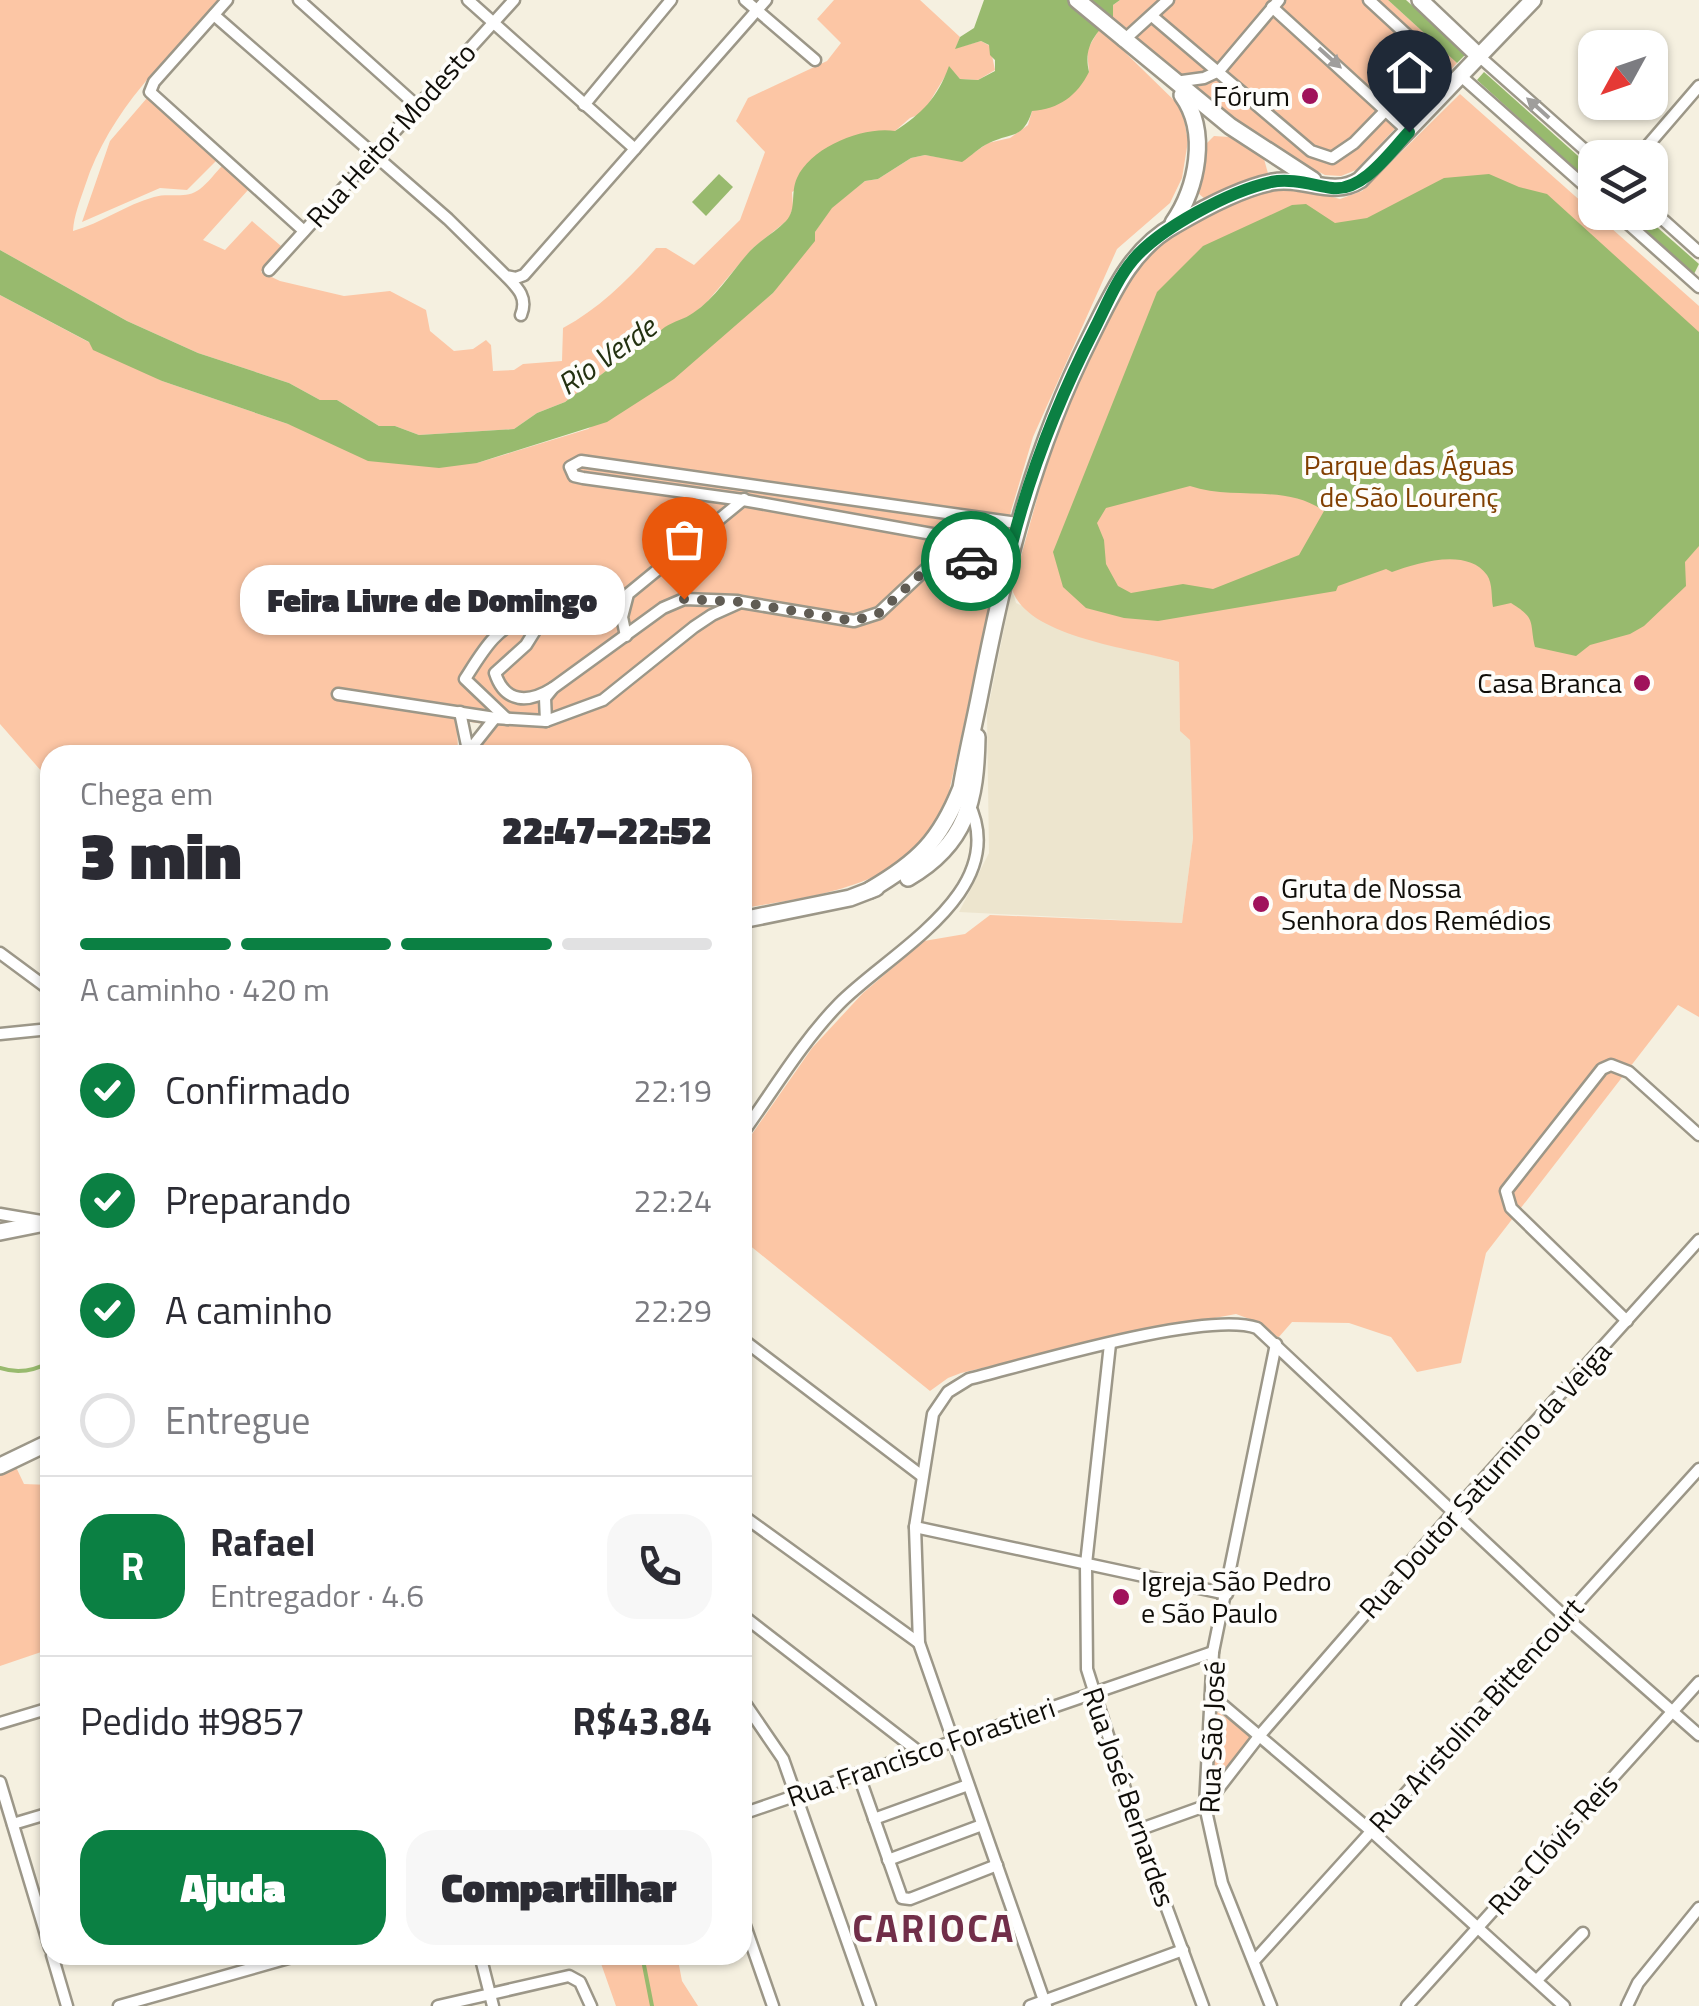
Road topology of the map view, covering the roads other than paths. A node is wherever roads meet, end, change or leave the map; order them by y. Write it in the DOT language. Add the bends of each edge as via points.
graph roads {
  1 [pos="227,0"];
  2 [pos="298,0"];
  3 [pos="468,0"];
  4 [pos="514,0"];
  5 [pos="671,0"];
  6 [pos="745,0"];
  7 [pos="766,0"];
  8 [pos="1077,0"];
  9 [pos="1168,0"];
  10 [pos="1368,0"];
  11 [pos="1420,0"];
  12 [pos="1533,0"];
  13 [pos="1276,4"];
  14 [pos="757,10"];
  15 [pos="214,15"];
  16 [pos="1152,16"];
  17 [pos="494,23"];
  18 [pos="1120,38"];
  19 [pos="1480,57"];
  20 [pos="814,60"];
  21 [pos="1219,71"];
  22 [pos="1462,77"];
  23 [pos="1173,82"];
  24 [pos="1699,86"];
  25 [pos="584,105"];
  26 [pos="417,106"];
  27 [pos="1387,109"];
  28 [pos="1230,126"];
  29 [pos="1409,132"];
  30 [pos="1652,140"];
  31 [pos="1196,142"];
  32 [pos="1578,144"];
  33 [pos="635,150"];
  34 [pos="1272,154"];
  35 [pos="372,156"];
  36 [pos="1578,180"];
  37 [pos="1271,182"];
  38 [pos="1192,185"];
  39 [pos="1321,185"];
  40 [pos="1214,204"];
  41 [pos="1668,224"];
  42 [pos="1171,227"];
  43 [pos="1636,230"];
  44 [pos="304,232"];
  45 [pos="1699,252"];
  46 [pos="270,270"];
  47 [pos="506,276"];
  48 [pos="1698,284"];
  49 [pos="520,315"];
  50 [pos="756,487"];
  51 [pos="743,500"];
  52 [pos="1016,523"];
  53 [pos="960,539"];
  54 [pos="1006,569"];
  55 [pos="741,602"];
  56 [pos="626,636"];
  57 [pos="553,688"];
  58 [pos="338,694"];
  59 [pos="978,703"];
  60 [pos="460,712"];
  61 [pos="502,719"];
  62 [pos="546,721"];
  63 [pos="466,745"];
  64 [pos="477,745"];
  65 [pos="961,788"];
  66 [pos="971,807"];
  67 [pos="870,890"];
  68 [pos="752,918"];
  69 [pos="0,953"];
  70 [pos="40,983"];
  71 [pos="40,1030"];
  72 [pos="0,1034"];
  73 [pos="752,1120"];
  74 [pos="1699,1136"];
  75 [pos="0,1214"];
  76 [pos="40,1221"];
  77 [pos="40,1224"];
  78 [pos="0,1232"];
  79 [pos="1699,1240"];
  80 [pos="1628,1320"];
  81 [pos="1110,1344"];
  82 [pos="1276,1344"];
  83 [pos="752,1347"];
  84 [pos="40,1447"];
  85 [pos="0,1466"];
  86 [pos="1699,1468"];
  87 [pos="922,1476"];
  88 [pos="1453,1513"];
  89 [pos="752,1522"];
  90 [pos="915,1527"];
  91 [pos="1086,1564"];
  92 [pos="1226,1594"];
  93 [pos="1565,1617"];
  94 [pos="752,1624"];
  95 [pos="919,1643"];
  96 [pos="1214,1652"];
  97 [pos="1699,1682"];
  98 [pos="1092,1693"];
  99 [pos="1212,1695"];
  100 [pos="40,1711"];
  101 [pos="1672,1711"];
  102 [pos="752,1714"];
  103 [pos="0,1724"];
  104 [pos="1260,1735"];
  105 [pos="1699,1736"];
  106 [pos="952,1741"];
  107 [pos="919,1752"];
  108 [pos="1206,1760"];
  109 [pos="1232,1770"];
  110 [pos="858,1773"];
  111 [pos="0,1782"];
  112 [pos="968,1785"];
  113 [pos="797,1794"];
  114 [pos="1205,1806"];
  115 [pos="752,1810"];
  116 [pos="40,1816"];
  117 [pos="874,1819"];
  118 [pos="14,1824"];
  119 [pos="982,1825"];
  120 [pos="1138,1830"];
  121 [pos="1370,1830"];
  122 [pos="888,1860"];
  123 [pos="997,1865"];
  124 [pos="40,1904"];
  125 [pos="1699,1908"];
  126 [pos="1479,1928"];
  127 [pos="1583,1933"];
  128 [pos="752,1946"];
  129 [pos="1183,1950"];
  130 [pos="1254,1961"];
  131 [pos="55,1965"];
  132 [pos="264,1965"];
  133 [pos="483,1965"];
  134 [pos="1536,1980"];
  135 [pos="492,2000"];
  136 [pos="1045,2003"];
  137 [pos="67,2006"];
  138 [pos="119,2006"];
  139 [pos="438,2006"];
  140 [pos="591,2006"];
  141 [pos="773,2006"];
  142 [pos="870,2006"];
  143 [pos="1030,2006"];
  144 [pos="1203,2006"];
  145 [pos="1271,2006"];
  146 [pos="1407,2006"];
  147 [pos="1564,2006"];
  148 [pos="1626,2006"];
  1 -- 15 [label="street"];
  2 -- 26 [label="street"];
  3 -- 17 [label="street"];
  4 -- 17 [label="street, Rua Heitor Modesto"];
  5 -- 25 [label="street"];
  6 -- 14 [label="street"];
  7 -- 14 [label="street"];
  8 -- 18 [label="main road"];
  9 -- 16 [label="street"];
  10 -- 27 [label="street" via="1430,60"];
  11 -- 19 [label="main road"];
  12 -- 19 [label="main road"];
  13 -- 21 [label="street"];
  13 -- 27 [label="street, one-way"];
  14 -- 20 [label="street"];
  14 -- 33 [label="street"];
  15 -- 35 [label="street"];
  15 -- 44 [label="street" via="150,87 152,96"];
  16 -- 18 [label="street"];
  16 -- 21 [label="street"];
  17 -- 25 [label="street"];
  17 -- 26 [label="street, Rua Heitor Modesto"];
  18 -- 23 [label="main road"];
  19 -- 22 [label="main road"];
  32 -- 19 [label="street, one-way"];
  21 -- 23 [label="street"];
  21 -- 27 [label="street" via="1322,157 1340,153"];
  22 -- 29 [label="main road"];
  22 -- 36 [label="street"];
  23 -- 28 [label="main road"];
  23 -- 31 [label="main road" via="1192,110"];
  24 -- 30 [label="street"];
  25 -- 33 [label="street"];
  26 -- 35 [label="street, Rua Heitor Modesto"];
  27 -- 29 [label="street"];
  28 -- 31 [label="main road" via="1212,128"];
  28 -- 34 [label="main road"];
  29 -- 39 [label="main road" via="1352,186"];
  31 -- 38 [label="main road"];
  33 -- 47 [label="street" via="524,275"];
  34 -- 37 [label="main road"];
  34 -- 39 [label="main road"];
  35 -- 44 [label="street, Rua Heitor Modesto"];
  35 -- 47 [label="street"];
  37 -- 39 [label="main road"];
  37 -- 40 [label="main road"];
  38 -- 40 [label="main road" via="1197,201"];
  38 -- 42 [label="main road"];
  40 -- 42 [label="main road"];
  41 -- 45 [label="street"];
  42 -- 52 [label="main road" via="1117,284 1057,406"];
  43 -- 48 [label="street"];
  44 -- 46 [label="street, Rua Heitor Modesto"];
  47 -- 49 [label="street" via="521,292"];
  50 -- 51 [label="street"];
  50 -- 51 [label="street" via="581,460 570,467 574,476"];
  50 -- 52 [label="street"];
  51 -- 53 [label="street"];
  51 -- 56 [label="street" via="628,594"];
  52 -- 54 [label="main road"];
  54 -- 55 [label="street" via="946,557 879,613 854,621"];
  54 -- 59 [label="main road"];
  55 -- 56 [label="street" via="684,599"];
  55 -- 62 [label="street" via="694,627 603,700"];
  56 -- 57 [label="street"];
  57 -- 61 [label="street" via="531,698 511,696 500,686 494,673 536,630 527,618 509,624 465,678"];
  57 -- 62 [label="street"];
  58 -- 60 [label="street"];
  59 -- 65 [label="main road"];
  59 -- 66 [label="main road"];
  60 -- 61 [label="street"];
  60 -- 63 [label="street"];
  61 -- 62 [label="street"];
  61 -- 64 [label="street"];
  65 -- 66 [label="street"];
  65 -- 67 [label="main road" via="933,842"];
  66 -- 67 [label="main road" via="927,864"];
  66 -- 73 [label="street" via="980,844 958,893 924,932 838,1005"];
  67 -- 68 [label="main road"];
  69 -- 70 [label="street"];
  71 -- 72 [label="street"];
  74 -- 80 [label="street" via="1629,1072 1611,1065 1508,1185 1505,1198 1512,1208"];
  75 -- 76 [label="street"];
  77 -- 78 [label="main road"];
  79 -- 80 [label="street, Rua Doutor Saturnino da Veiga"];
  80 -- 88 [label="street, Rua Doutor Saturnino da Veiga"];
  81 -- 82 [label="street" via="1226,1323 1257,1328"];
  81 -- 87 [label="street" via="969,1379 948,1392 934,1408"];
  81 -- 91 [label="street, Rua José Bernardes"];
  82 -- 88 [label="street"];
  82 -- 92 [label="street, Rua São José"];
  83 -- 87 [label="street"];
  84 -- 85 [label="main road"];
  86 -- 93 [label="street, Rua Aristolina Bittencourt"];
  87 -- 90 [label="street"];
  88 -- 93 [label="street"];
  88 -- 104 [label="street, Rua Doutor Saturnino da Veiga"];
  89 -- 95 [label="street"];
  90 -- 91 [label="street"];
  90 -- 95 [label="street"];
  91 -- 92 [label="street"];
  91 -- 98 [label="street, Rua José Bernardes" via="1084,1640"];
  92 -- 96 [label="street, Rua São José"];
  93 -- 101 [label="street"];
  93 -- 121 [label="street, Rua Aristolina Bittencourt"];
  94 -- 107 [label="street"];
  95 -- 106 [label="street"];
  96 -- 98 [label="street, Rua Francisco Forastieri"];
  96 -- 99 [label="street, Rua São José"];
  97 -- 101 [label="street, Rua Clóvis Reis"];
  98 -- 106 [label="street, Rua Francisco Forastieri"];
  98 -- 120 [label="street, Rua José Bernardes"];
  99 -- 104 [label="street"];
  99 -- 108 [label="street, Rua São José"];
  100 -- 103 [label="street"];
  101 -- 105 [label="street"];
  101 -- 126 [label="street, Rua Clóvis Reis"];
  102 -- 113 [label="street"];
  104 -- 109 [label="street, Rua Doutor Saturnino da Veiga"];
  104 -- 121 [label="street"];
  106 -- 107 [label="street, Rua Francisco Forastieri"];
  106 -- 112 [label="street"];
  107 -- 110 [label="street, Rua Francisco Forastieri"];
  108 -- 109 [label="street" via="1214,1770"];
  108 -- 114 [label="street, Rua São José"];
  109 -- 114 [label="street, Rua Doutor Saturnino da Veiga"];
  110 -- 113 [label="street, Rua Francisco Forastieri"];
  110 -- 117 [label="street"];
  111 -- 118 [label="street"];
  112 -- 117 [label="street"];
  112 -- 119 [label="street"];
  113 -- 115 [label="street, Rua Francisco Forastieri"];
  113 -- 142 [label="street"];
  114 -- 120 [label="street"];
  114 -- 130 [label="street, Rua São José" via="1222,1883"];
  116 -- 118 [label="street"];
  117 -- 122 [label="street"];
  118 -- 124 [label="street"];
  119 -- 122 [label="street"];
  119 -- 123 [label="street"];
  120 -- 129 [label="street, Rua José Bernardes"];
  121 -- 126 [label="street"];
  121 -- 130 [label="street, Rua Aristolina Bittencourt"];
  122 -- 123 [label="street" via="898,1894 910,1899"];
  123 -- 136 [label="street"];
  125 -- 148 [label="street"];
  126 -- 134 [label="street"];
  126 -- 146 [label="street, Rua Clóvis Reis"];
  127 -- 134 [label="street"];
  128 -- 141 [label="street"];
  129 -- 136 [label="street"];
  129 -- 144 [label="street, Rua José Bernardes"];
  130 -- 145 [label="street, Rua São José"];
  131 -- 137 [label="street"];
  132 -- 138 [label="street"];
  133 -- 135 [label="street"];
  134 -- 147 [label="street"];
  135 -- 139 [label="street"];
  135 -- 140 [label="street" via="569,1976 580,1982"];
  136 -- 143 [label="street"];
}
